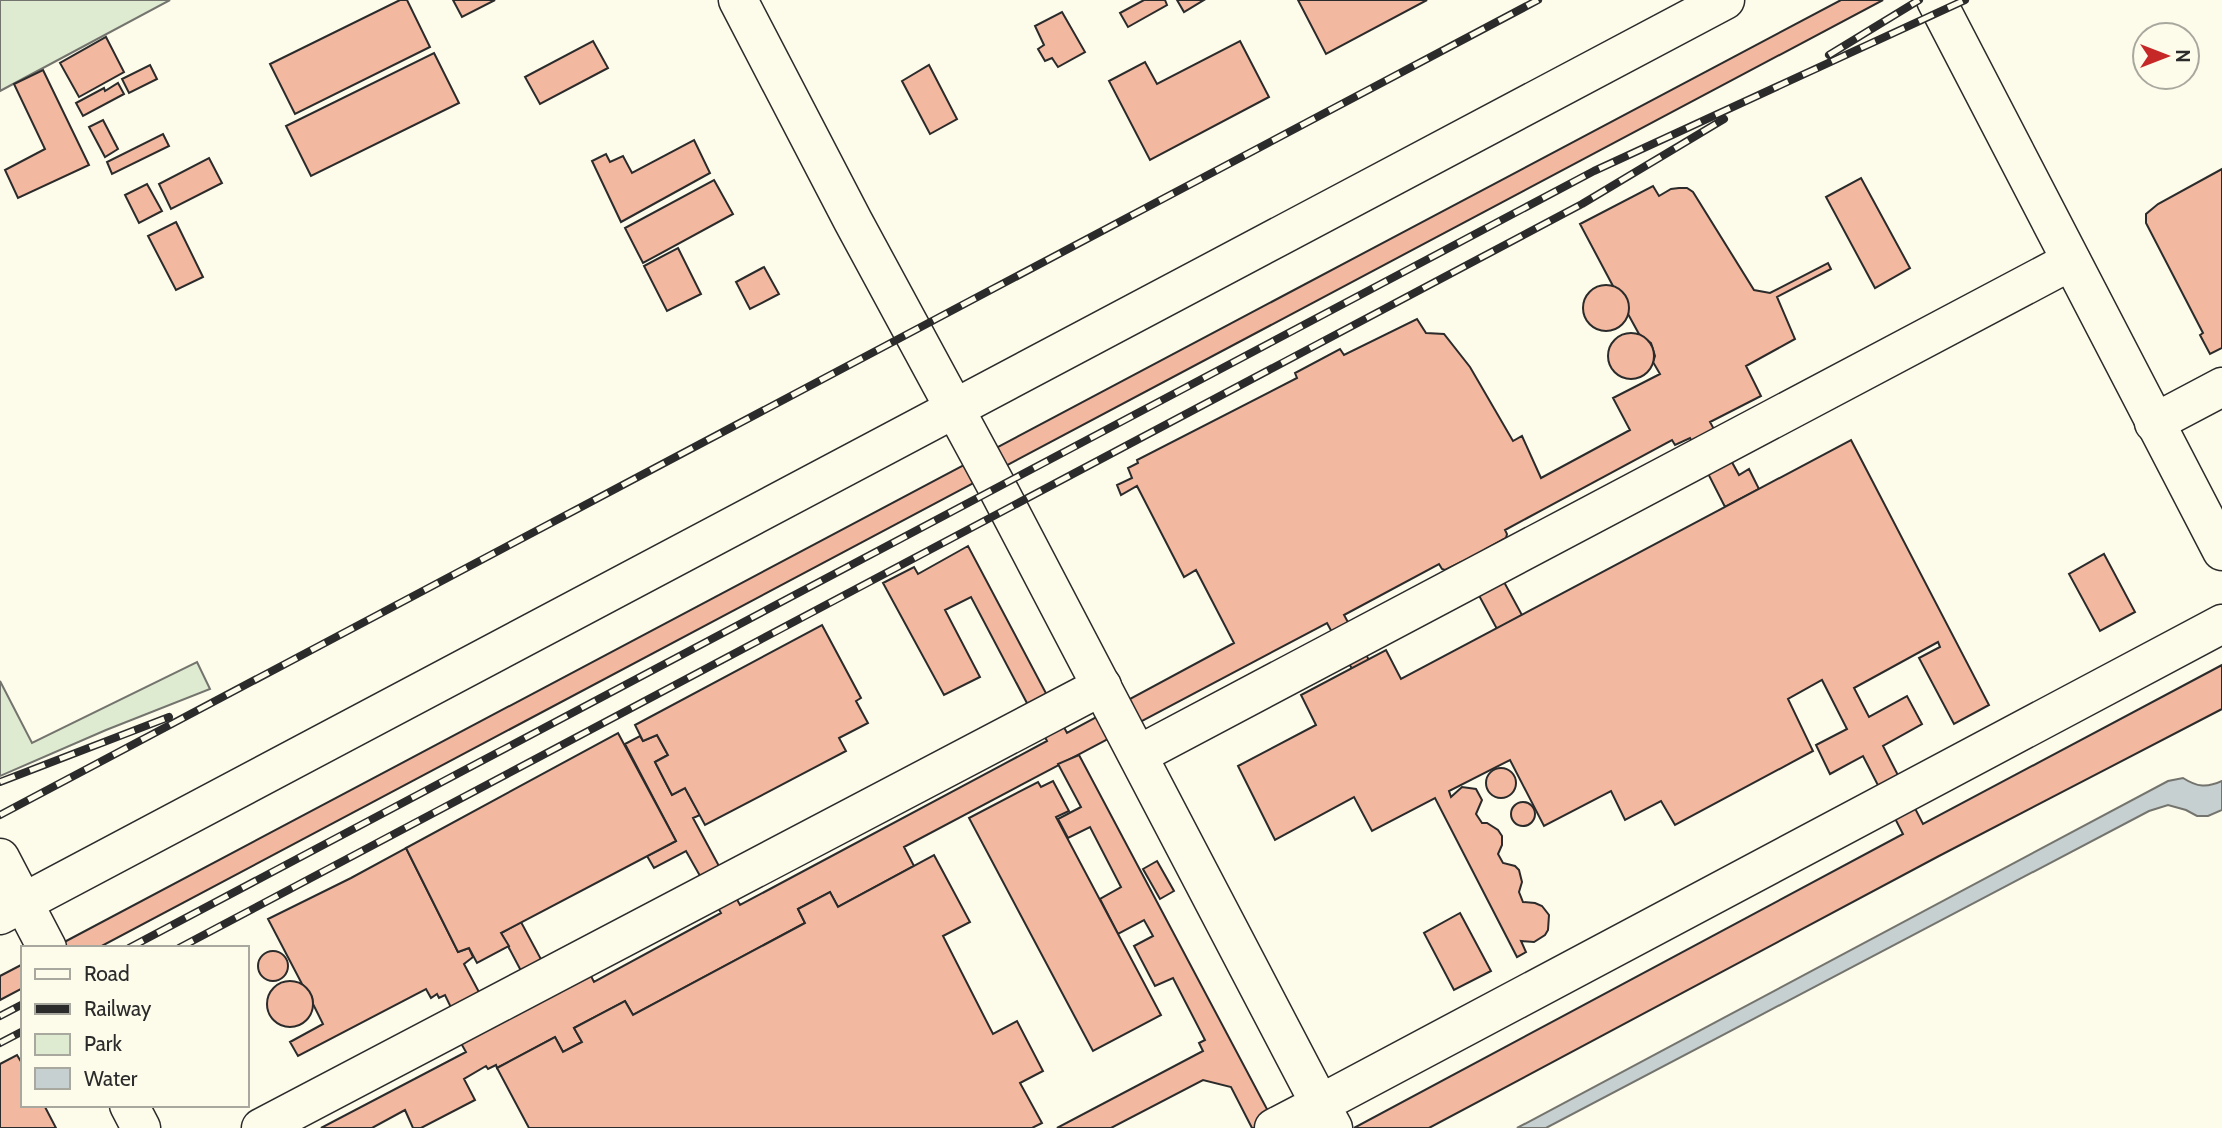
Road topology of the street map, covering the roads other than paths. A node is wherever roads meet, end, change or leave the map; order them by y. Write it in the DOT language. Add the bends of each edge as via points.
graph roads {
  1 [pos="738,0"];
  2 [pos="1725,0"];
  3 [pos="1936,0"];
  4 [pos="2071,261"];
  5 [pos="2222,387"];
  6 [pos="955,407"];
  7 [pos="2154,423"];
  8 [pos="2222,551"];
  9 [pos="2222,624"];
  10 [pos="1102,686"];
  11 [pos="1138,755"];
  12 [pos="0,858"];
  13 [pos="12,909"];
  14 [pos="45,946"];
  15 [pos="130,1107"];
  16 [pos="1327,1116"];
  17 [pos="141,1128"];
  18 [pos="261,1128"];
  19 [pos="1274,1128"];
  1 -- 6 [label="lane"];
  2 -- 6 [label="lane"];
  3 -- 4 [label="lane"];
  4 -- 7 [label="lane"];
  4 -- 11 [label="lane"];
  5 -- 7 [label="lane"];
  6 -- 10 [label="lane"];
  6 -- 13 [label="lane"];
  7 -- 8 [label="lane"];
  9 -- 16 [label="lane"];
  10 -- 11 [label="lane"];
  10 -- 18 [label="lane"];
  11 -- 16 [label="lane"];
  12 -- 13 [label="lane"];
  13 -- 14 [label="lane"];
  15 -- 17 [label="lane"];
  16 -- 19 [label="lane"];
}
